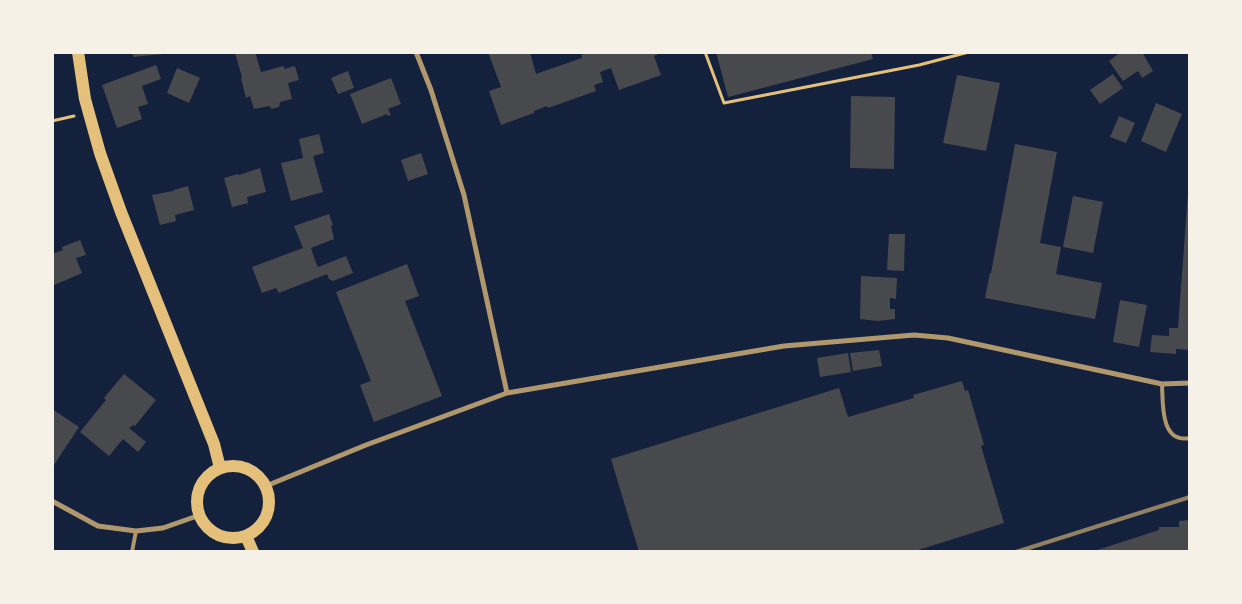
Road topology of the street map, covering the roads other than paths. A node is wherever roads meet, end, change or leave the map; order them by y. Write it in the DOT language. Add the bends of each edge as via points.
graph roads {
  1 [pos="78,52"];
  2 [pos="416,52"];
  3 [pos="1190,383"];
  4 [pos="1162,384"];
  5 [pos="507,393"];
  6 [pos="1190,438"];
  7 [pos="220,468"];
  8 [pos="266,486"];
  9 [pos="52,501"];
  10 [pos="200,515"];
  11 [pos="136,531"];
  12 [pos="246,536"];
  13 [pos="132,552"];
  14 [pos="253,552"];
  1 -- 7 [label="main road" via="100,153 214,444"];
  2 -- 5 [label="street" via="464,195"];
  3 -- 4 [label="street"];
  4 -- 5 [label="street" via="948,338 914,335 784,346"];
  4 -- 6 [label="lane" via="1168,431 1176,437"];
  5 -- 8 [label="street"];
  7 -- 8 [label="main road" via="242,466 256,474"];
  7 -- 10 [label="main road" via="200,487"];
  8 -- 12 [label="main road" via="269,510 264,521"];
  9 -- 11 [label="street" via="98,526"];
  10 -- 11 [label="street" via="163,528"];
  10 -- 12 [label="main road" via="214,532 229,537"];
  11 -- 13 [label="lane"];
  12 -- 14 [label="main road"];
}
